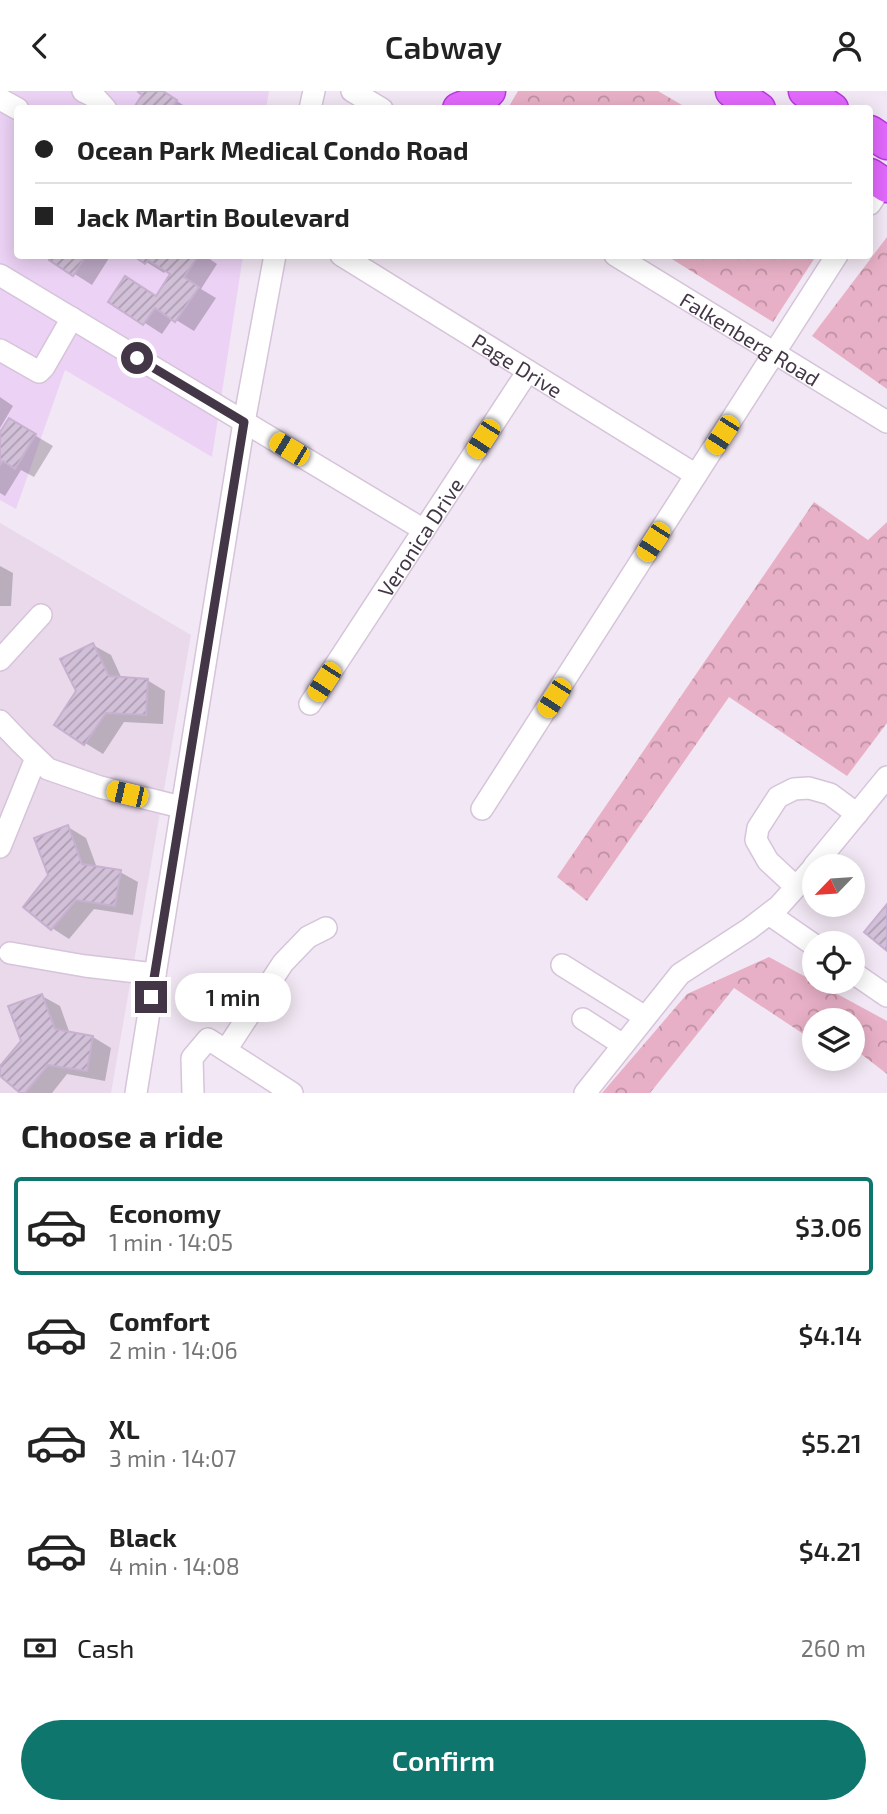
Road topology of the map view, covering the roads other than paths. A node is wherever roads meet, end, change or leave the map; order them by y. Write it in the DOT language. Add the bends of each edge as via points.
graph roads {
  1 [pos="83,91"];
  2 [pos="352,91"];
  3 [pos="489,91"];
  4 [pos="732,91"];
  5 [pos="102,105"];
  6 [pos="375,105"];
  7 [pos="469,105"];
  8 [pos="753,105"];
  9 [pos="274,259"];
  10 [pos="347,259"];
  11 [pos="621,259"];
  12 [pos="834,259"];
  13 [pos="0,275"];
  14 [pos="72,318"];
  15 [pos="0,350"];
  16 [pos="774,353"];
  17 [pos="528,371"];
  18 [pos="244,422"];
  19 [pos="887,422"];
  20 [pos="696,475"];
  21 [pos="424,530"];
  22 [pos="41,615"];
  23 [pos="0,660"];
  24 [pos="310,704"];
  25 [pos="0,721"];
  26 [pos="36,758"];
  27 [pos="887,777"];
  28 [pos="181,807"];
  29 [pos="482,809"];
  30 [pos="857,814"];
  31 [pos="0,847"];
  32 [pos="824,854"];
  33 [pos="802,880"];
  34 [pos="796,887"];
  35 [pos="769,914"];
  36 [pos="326,928"];
  37 [pos="802,937"];
  38 [pos="10,953"];
  39 [pos="562,965"];
  40 [pos="155,974"];
  41 [pos="865,981"];
  42 [pos="887,996"];
  43 [pos="645,1017"];
  44 [pos="583,1019"];
  45 [pos="623,1045"];
  46 [pos="226,1050"];
  47 [pos="136,1093"];
  48 [pos="193,1093"];
  49 [pos="292,1093"];
  50 [pos="585,1093"];
  1 -- 5 [label="street"];
  2 -- 6 [label="street"];
  3 -- 7 [label="highway"];
  4 -- 8 [label="highway"];
  9 -- 18 [label="street"];
  10 -- 17 [label="street, Page Drive"];
  11 -- 16 [label="street, Falkenberg Road"];
  12 -- 16 [label="street"];
  13 -- 14 [label="street"];
  14 -- 15 [label="street" via="39,372"];
  14 -- 18 [label="street"];
  16 -- 19 [label="street, Falkenberg Road"];
  16 -- 20 [label="street"];
  17 -- 20 [label="street, Page Drive"];
  17 -- 21 [label="street, Veronica Drive"];
  18 -- 21 [label="street"];
  18 -- 28 [label="street"];
  20 -- 29 [label="street"];
  21 -- 24 [label="street, Veronica Drive"];
  22 -- 23 [label="street"];
  25 -- 26 [label="street"];
  26 -- 28 [label="street" via="48,769 100,787"];
  26 -- 31 [label="street"];
  27 -- 30 [label="street"];
  28 -- 40 [label="street"];
  30 -- 32 [label="street"];
  30 -- 34 [label="street" via="830,794 809,788 778,797 758,828 756,840 768,861"];
  33 -- 34 [label="street"];
  34 -- 35 [label="street"];
  35 -- 37 [label="street"];
  35 -- 43 [label="street" via="680,974"];
  36 -- 46 [label="street" via="308,937 283,964"];
  38 -- 40 [label="street"];
  39 -- 43 [label="street"];
  40 -- 47 [label="street"];
  41 -- 42 [label="street"];
  43 -- 45 [label="street"];
  44 -- 45 [label="street"];
  45 -- 50 [label="street"];
  46 -- 48 [label="street" via="208,1039 192,1058"];
  46 -- 49 [label="street"];
}
